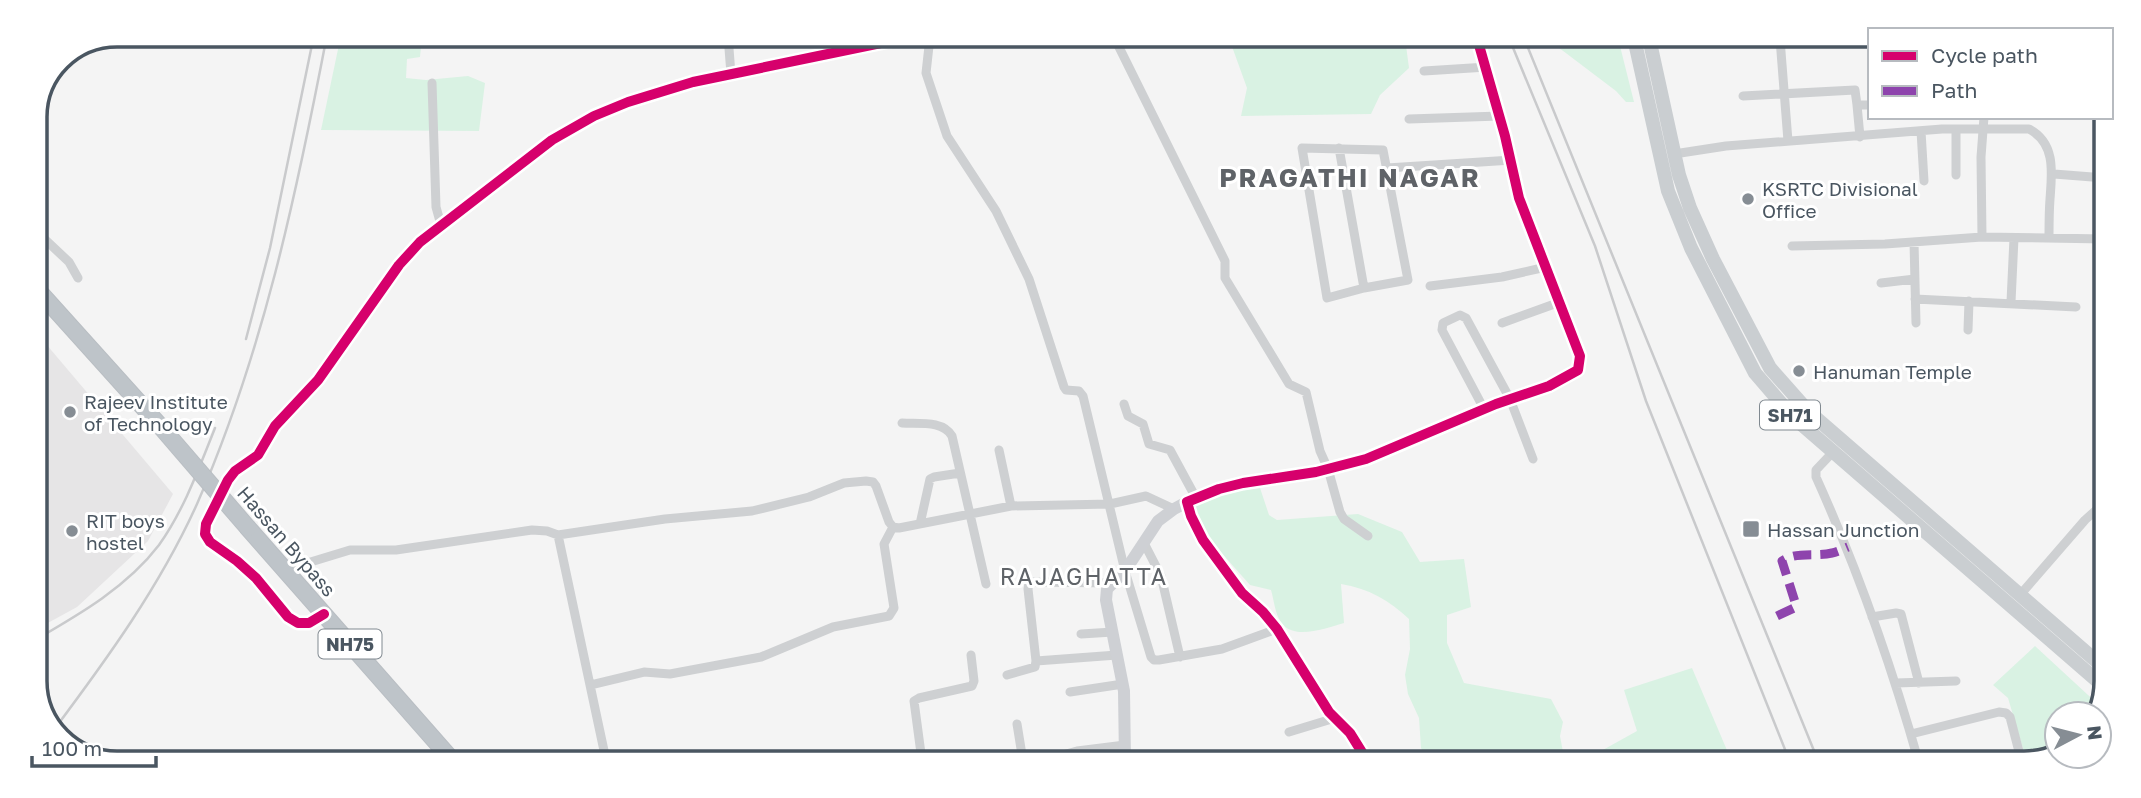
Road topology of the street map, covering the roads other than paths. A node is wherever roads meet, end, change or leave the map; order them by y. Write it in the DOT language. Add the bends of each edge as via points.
graph roads {
  1 [pos="729,47"];
  2 [pos="862,47"];
  3 [pos="929,47"];
  4 [pos="1119,47"];
  5 [pos="1480,47"];
  6 [pos="1636,47"];
  7 [pos="1651,47"];
  8 [pos="1781,47"];
  9 [pos="1486,67"];
  10 [pos="1424,71"];
  11 [pos="731,74"];
  12 [pos="432,83"];
  13 [pos="1784,93"];
  14 [pos="1743,96"];
  15 [pos="1857,105"];
  16 [pos="1868,105"];
  17 [pos="1500,116"];
  18 [pos="1984,119"];
  19 [pos="1409,120"];
  20 [pos="1956,129"];
  21 [pos="1983,129"];
  22 [pos="1921,131"];
  23 [pos="1860,136"];
  24 [pos="1788,141"];
  25 [pos="1339,148"];
  26 [pos="1674,154"];
  27 [pos="1511,160"];
  28 [pos="1387,168"];
  29 [pos="2053,174"];
  30 [pos="1956,175"];
  31 [pos="2094,177"];
  32 [pos="1924,181"];
  33 [pos="441,225"];
  34 [pos="1982,237"];
  35 [pos="2014,238"];
  36 [pos="2049,238"];
  37 [pos="2094,239"];
  38 [pos="47,241"];
  39 [pos="1914,242"];
  40 [pos="1792,246"];
  41 [pos="1706,262"];
  42 [pos="1546,267"];
  43 [pos="78,278"];
  44 [pos="1915,279"];
  45 [pos="1881,283"];
  46 [pos="1430,286"];
  47 [pos="1364,288"];
  48 [pos="1915,299"];
  49 [pos="47,300"];
  50 [pos="1969,301"];
  51 [pos="1560,302"];
  52 [pos="2011,302"];
  53 [pos="2076,307"];
  54 [pos="1502,323"];
  55 [pos="1916,323"];
  56 [pos="1968,330"];
  57 [pos="1510,399"];
  58 [pos="1124,404"];
  59 [pos="1804,407"];
  60 [pos="1484,409"];
  61 [pos="1793,417"];
  62 [pos="902,424"];
  63 [pos="999,450"];
  64 [pos="1833,452"];
  65 [pos="1533,459"];
  66 [pos="1328,468"];
  67 [pos="960,473"];
  68 [pos="1192,500"];
  69 [pos="1110,504"];
  70 [pos="1011,506"];
  71 [pos="1174,509"];
  72 [pos="2094,512"];
  73 [pos="971,513"];
  74 [pos="919,524"];
  75 [pos="893,527"];
  76 [pos="558,535"];
  77 [pos="1368,536"];
  78 [pos="1144,543"];
  79 [pos="1125,571"];
  80 [pos="286,572"];
  81 [pos="1113,583"];
  82 [pos="986,584"];
  83 [pos="2003,590"];
  84 [pos="2020,595"];
  85 [pos="324,614"];
  86 [pos="1872,617"];
  87 [pos="1277,629"];
  88 [pos="1112,632"];
  89 [pos="1081,634"];
  90 [pos="971,655"];
  91 [pos="1117,655"];
  92 [pos="1180,657"];
  93 [pos="2094,659"];
  94 [pos="1036,661"];
  95 [pos="1007,675"];
  96 [pos="2094,677"];
  97 [pos="1956,681"];
  98 [pos="1919,682"];
  99 [pos="1896,683"];
  100 [pos="1123,684"];
  101 [pos="590,685"];
  102 [pos="1070,692"];
  103 [pos="1335,718"];
  104 [pos="1017,724"];
  105 [pos="1289,732"];
  106 [pos="1911,734"];
  107 [pos="1125,745"];
  108 [pos="444,751"];
  109 [pos="604,751"];
  110 [pos="921,751"];
  111 [pos="1021,751"];
  112 [pos="1077,751"];
  113 [pos="1125,751"];
  114 [pos="1362,751"];
  115 [pos="1916,751"];
  116 [pos="2019,751"];
  1 -- 11 [label="street"];
  2 -- 11 [label="street"];
  3 -- 69 [label="street" via="926,73 947,136 996,211 1029,279 1064,387 1083,396"];
  4 -- 66 [label="street" via="1224,261 1225,278 1289,384 1306,393"];
  5 -- 9 [label="street"];
  6 -- 41 [label="main road, SH71" via="1668,191"];
  7 -- 26 [label="main road, SH71"];
  8 -- 13 [label="street"];
  9 -- 10 [label="street"];
  9 -- 17 [label="street"];
  11 -- 33 [label="street" via="666,89 594,116 552,139"];
  12 -- 33 [label="street" via="436,207"];
  13 -- 14 [label="street"];
  13 -- 15 [label="street" via="1856,90"];
  13 -- 24 [label="street"];
  15 -- 16 [label="street"];
  15 -- 23 [label="street"];
  17 -- 19 [label="street"];
  17 -- 27 [label="street"];
  18 -- 21 [label="street"];
  20 -- 21 [label="street"];
  20 -- 22 [label="street"];
  20 -- 30 [label="street"];
  21 -- 29 [label="street" via="2029,128 2038,133"];
  21 -- 34 [label="street"];
  22 -- 23 [label="street"];
  22 -- 32 [label="street"];
  23 -- 24 [label="street"];
  24 -- 26 [label="street"];
  25 -- 28 [label="street" via="1383,150"];
  25 -- 47 [label="street"];
  25 -- 47 [label="street" via="1301,148 1328,298"];
  26 -- 41 [label="main road, SH71"];
  27 -- 28 [label="street"];
  27 -- 42 [label="street" via="1519,198"];
  28 -- 47 [label="street" via="1408,281"];
  29 -- 31 [label="street"];
  29 -- 36 [label="street"];
  33 -- 85 [label="street" via="399,265 318,380 275,426 258,455 235,471 206,524 210,542 256,578 288,617 309,623"];
  34 -- 35 [label="street"];
  34 -- 39 [label="street"];
  35 -- 36 [label="street"];
  35 -- 52 [label="street"];
  36 -- 37 [label="street"];
  38 -- 43 [label="street"];
  39 -- 40 [label="street"];
  39 -- 44 [label="street"];
  41 -- 59 [label="main road, SH71" via="1770,368"];
  41 -- 61 [label="main road, SH71" via="1755,373"];
  42 -- 46 [label="street"];
  42 -- 51 [label="street"];
  44 -- 45 [label="street"];
  44 -- 48 [label="street"];
  48 -- 50 [label="street"];
  48 -- 55 [label="street"];
  49 -- 80 [label="highway, Hassan Bypass / NH75, bridge"];
  50 -- 52 [label="street"];
  50 -- 56 [label="street"];
  51 -- 54 [label="street"];
  51 -- 57 [label="street" via="1580,356 1578,370"];
  52 -- 53 [label="street"];
  57 -- 60 [label="street"];
  57 -- 60 [label="street" via="1466,318 1460,315 1443,323 1442,330"];
  57 -- 65 [label="street"];
  58 -- 68 [label="street" via="1128,416 1143,424 1149,444 1170,450"];
  59 -- 61 [label="main road"];
  59 -- 83 [label="main road, SH71"];
  60 -- 66 [label="street" via="1366,459"];
  61 -- 64 [label="main road, SH71"];
  62 -- 67 [label="street" via="948,429"];
  63 -- 70 [label="street"];
  64 -- 83 [label="main road, SH71"];
  64 -- 86 [label="street" via="1816,470 1816,477 1848,547"];
  66 -- 68 [label="street" via="1243,482"];
  66 -- 77 [label="street" via="1344,519"];
  67 -- 73 [label="street"];
  67 -- 74 [label="street" via="930,480"];
  68 -- 71 [label="street"];
  68 -- 87 [label="street" via="1191,516 1203,540 1242,593"];
  69 -- 70 [label="street"];
  69 -- 71 [label="street" via="1150,496"];
  69 -- 79 [label="street"];
  70 -- 73 [label="street"];
  71 -- 78 [label="street" via="1158,521"];
  72 -- 84 [label="street"];
  73 -- 74 [label="street"];
  73 -- 82 [label="street"];
  74 -- 75 [label="street"];
  75 -- 76 [label="street" via="877,486 866,481 844,483 809,498 752,511"];
  75 -- 101 [label="street" via="884,544 894,608 890,616 833,627 761,657 670,674 644,672"];
  76 -- 80 [label="street" via="532,530 396,550 350,550"];
  76 -- 101 [label="street"];
  78 -- 79 [label="street"];
  78 -- 92 [label="street" via="1161,576"];
  79 -- 81 [label="street"];
  79 -- 92 [label="street" via="1151,657"];
  80 -- 85 [label="highway, Hassan Bypass / NH75"];
  81 -- 88 [label="street" via="1106,600"];
  81 -- 94 [label="street" via="1029,583"];
  83 -- 84 [label="main road, SH71"];
  83 -- 96 [label="main road, SH71"];
  84 -- 93 [label="main road, SH71"];
  85 -- 108 [label="highway, Hassan Bypass / NH75"];
  86 -- 98 [label="street" via="1901,614"];
  86 -- 99 [label="street"];
  87 -- 92 [label="street" via="1233,646"];
  87 -- 103 [label="street"];
  88 -- 89 [label="street"];
  88 -- 91 [label="street"];
  90 -- 110 [label="street" via="972,686 914,701"];
  91 -- 94 [label="street"];
  91 -- 100 [label="street"];
  94 -- 95 [label="street" via="1031,670"];
  97 -- 98 [label="street"];
  98 -- 99 [label="street"];
  99 -- 106 [label="street"];
  100 -- 102 [label="street"];
  100 -- 107 [label="street"];
  101 -- 109 [label="street"];
  103 -- 105 [label="street"];
  103 -- 114 [label="street"];
  104 -- 111 [label="street"];
  106 -- 115 [label="street"];
  106 -- 116 [label="street" via="2006,713"];
  107 -- 112 [label="street"];
  107 -- 113 [label="street"];
}
